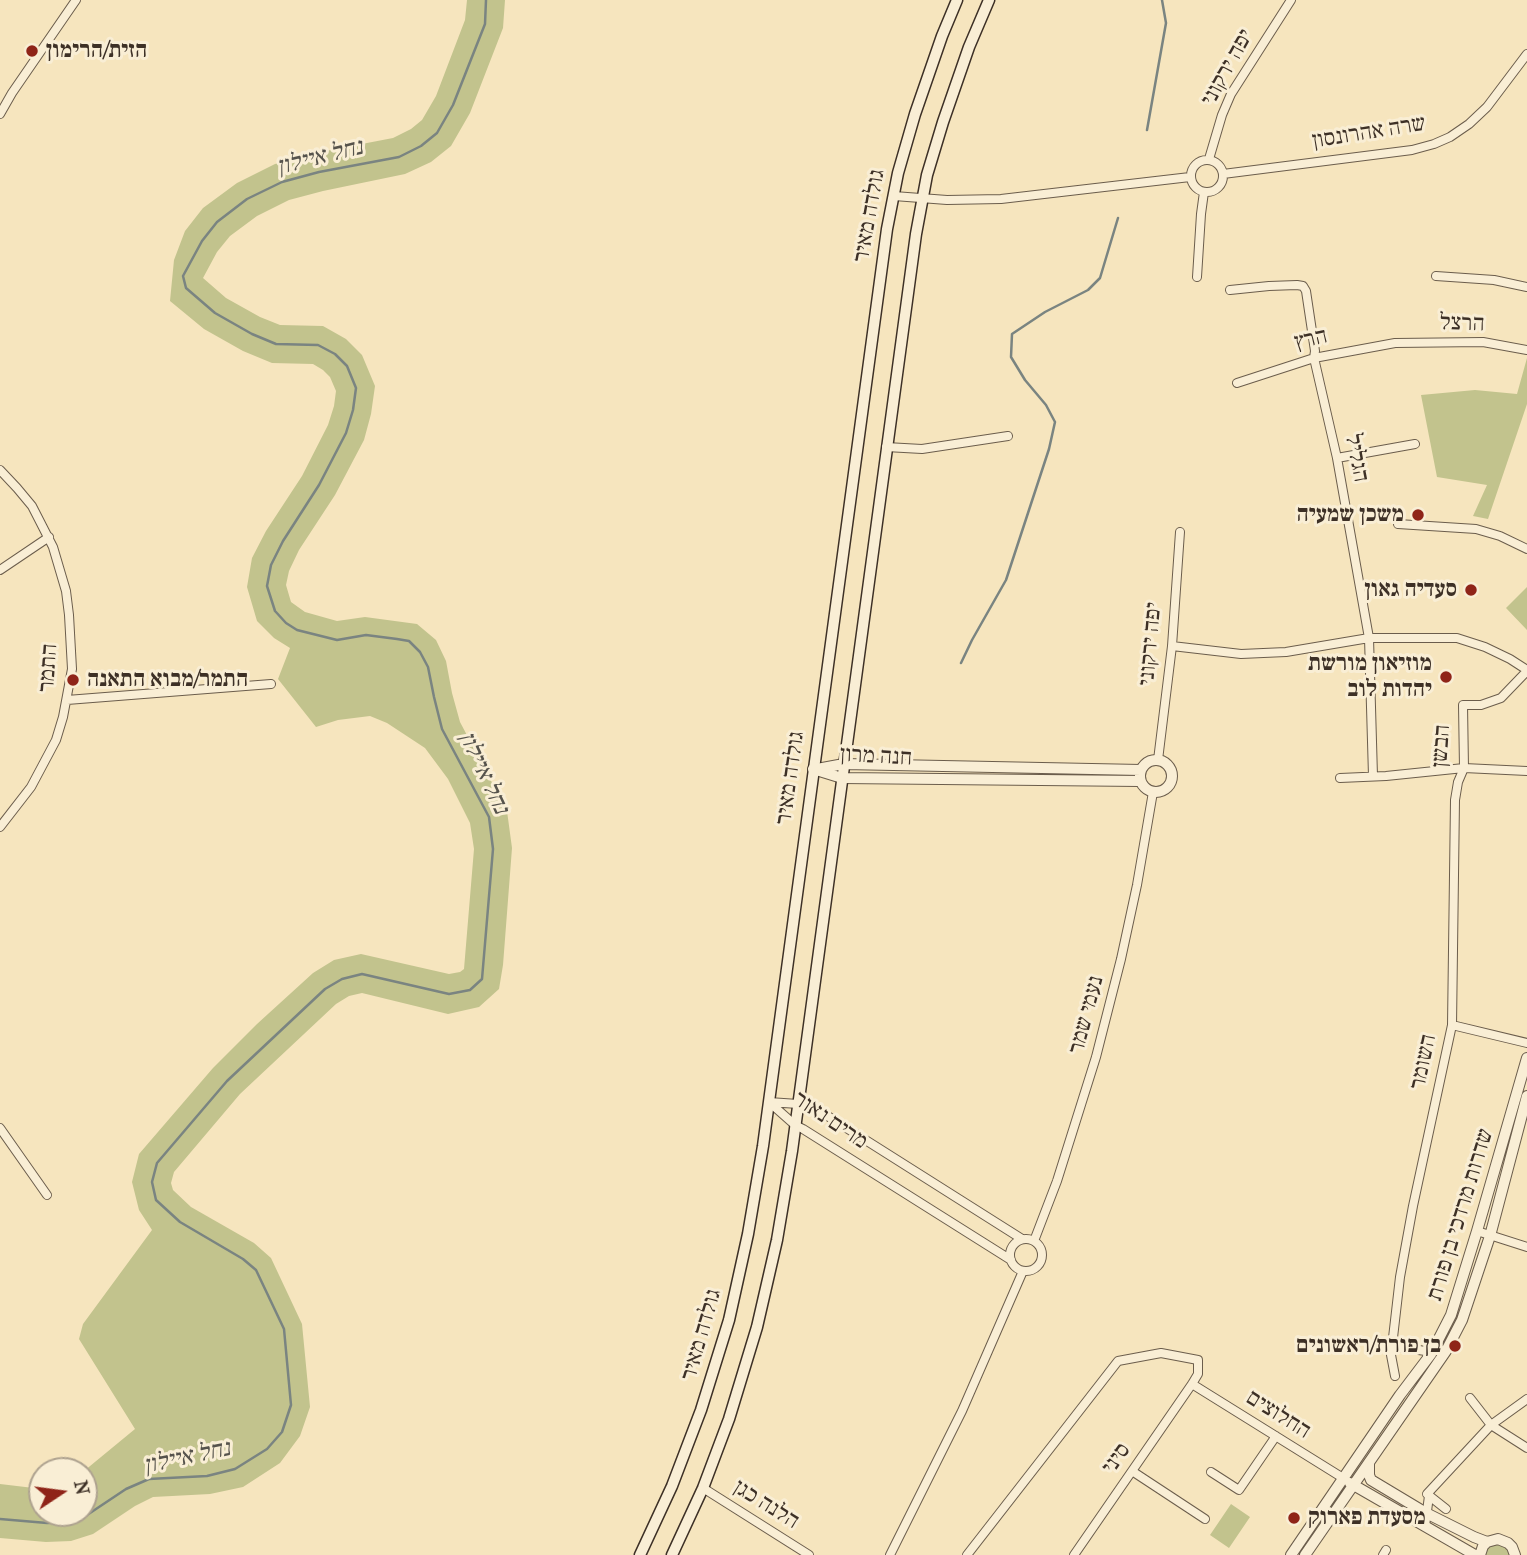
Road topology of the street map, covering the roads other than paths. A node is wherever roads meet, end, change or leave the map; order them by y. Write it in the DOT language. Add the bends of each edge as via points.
graph roads {
  1 [pos="76,0"];
  2 [pos="957,0"];
  3 [pos="989,0"];
  4 [pos="1291,0"];
  5 [pos="1527,54"];
  6 [pos="0,114"];
  7 [pos="1209,159"];
  8 [pos="1223,174"];
  9 [pos="1190,177"];
  10 [pos="1204,192"];
  11 [pos="894,195"];
  12 [pos="923,199"];
  13 [pos="1436,276"];
  14 [pos="1197,277"];
  15 [pos="1527,288"];
  16 [pos="1230,290"];
  17 [pos="1395,343"];
  18 [pos="1527,350"];
  19 [pos="1314,358"];
  20 [pos="1237,383"];
  21 [pos="1007,436"];
  22 [pos="1415,444"];
  23 [pos="887,447"];
  24 [pos="1337,458"];
  25 [pos="0,470"];
  26 [pos="1398,524"];
  27 [pos="1180,532"];
  28 [pos="49,537"];
  29 [pos="1527,549"];
  30 [pos="0,570"];
  31 [pos="1369,638"];
  32 [pos="1172,646"];
  33 [pos="1527,670"];
  34 [pos="271,684"];
  35 [pos="67,700"];
  36 [pos="1158,760"];
  37 [pos="844,764"];
  38 [pos="1464,768"];
  39 [pos="813,769"];
  40 [pos="1141,770"];
  41 [pos="1527,771"];
  42 [pos="1373,776"];
  43 [pos="842,778"];
  44 [pos="1340,778"];
  45 [pos="1140,781"];
  46 [pos="1458,782"];
  47 [pos="1153,792"];
  48 [pos="0,827"];
  49 [pos="1452,1024"];
  50 [pos="1527,1043"];
  51 [pos="1527,1058"];
  52 [pos="1527,1096"];
  53 [pos="769,1102"];
  54 [pos="798,1104"];
  55 [pos="795,1125"];
  56 [pos="0,1128"];
  57 [pos="47,1195"];
  58 [pos="1477,1231"];
  59 [pos="1490,1236"];
  60 [pos="1022,1239"];
  61 [pos="1034,1241"];
  62 [pos="1527,1247"];
  63 [pos="1011,1260"];
  64 [pos="1023,1271"];
  65 [pos="1392,1346"];
  66 [pos="1432,1352"];
  67 [pos="1395,1376"];
  68 [pos="1192,1384"];
  69 [pos="1470,1398"];
  70 [pos="1527,1399"];
  71 [pos="1491,1425"];
  72 [pos="1276,1436"];
  73 [pos="1527,1448"];
  74 [pos="1369,1462"];
  75 [pos="1132,1471"];
  76 [pos="1211,1472"];
  77 [pos="1348,1481"];
  78 [pos="703,1488"];
  79 [pos="1429,1496"];
  80 [pos="1446,1509"];
  81 [pos="1426,1513"];
  82 [pos="1205,1519"];
  83 [pos="1425,1526"];
  84 [pos="1487,1542"];
  85 [pos="1518,1551"];
  86 [pos="640,1555"];
  87 [pos="672,1555"];
  88 [pos="809,1555"];
  89 [pos="890,1555"];
  90 [pos="967,1555"];
  91 [pos="1074,1555"];
  92 [pos="1291,1555"];
  93 [pos="1305,1555"];
  94 [pos="1478,1555"];
  1 -- 6 [label="street"];
  2 -- 11 [label="main road, גולדה מאיר" via="915,114"];
  3 -- 12 [label="main road" via="943,122"];
  4 -- 7 [label="street, יפה ירקוני" via="1231,94"];
  5 -- 8 [label="street, שרה אהרונסון" via="1487,107 1469,124 1434,144"];
  7 -- 8 [label="street"];
  7 -- 9 [label="street" via="1197,162"];
  8 -- 10 [label="street" via="1216,189"];
  9 -- 10 [label="street"];
  9 -- 12 [label="street" via="1001,199"];
  10 -- 14 [label="street"];
  11 -- 12 [label="street"];
  11 -- 39 [label="main road, גולדה מאיר"];
  12 -- 23 [label="main road"];
  13 -- 15 [label="street" via="1494,280"];
  16 -- 19 [label="street, הגליל" via="1303,286"];
  17 -- 18 [label="street, הרצל" via="1483,342"];
  17 -- 19 [label="street, הרץ"];
  19 -- 20 [label="street, הרץ"];
  19 -- 24 [label="street, הגליל"];
  21 -- 23 [label="street" via="922,449"];
  22 -- 24 [label="street"];
  23 -- 37 [label="main road"];
  24 -- 31 [label="street, הגליל"];
  25 -- 28 [label="street, התמר" via="32,506"];
  26 -- 29 [label="street" via="1476,528"];
  27 -- 32 [label="street, יפה ירקוני"];
  28 -- 30 [label="street"];
  28 -- 35 [label="street, התמר" via="69,615 72,669"];
  31 -- 32 [label="street" via="1286,652 1241,654"];
  31 -- 33 [label="street" via="1457,638"];
  31 -- 42 [label="street, הגליל"];
  32 -- 36 [label="street, יפה ירקוני"];
  33 -- 38 [label="street, הבשן" via="1501,698 1463,705"];
  34 -- 35 [label="street"];
  35 -- 48 [label="street, התמר" via="45,763"];
  36 -- 40 [label="street"];
  36 -- 47 [label="street" via="1169,766 1172,779 1165,789"];
  37 -- 39 [label="street, חנה מרון"];
  37 -- 40 [label="street, חנה מרון"];
  37 -- 43 [label="main road"];
  38 -- 41 [label="street"];
  38 -- 42 [label="street"];
  38 -- 46 [label="street, הבשן"];
  39 -- 43 [label="street, חנה מרון"];
  39 -- 53 [label="main road, גולדה מאיר"];
  40 -- 45 [label="street"];
  42 -- 44 [label="street"];
  43 -- 45 [label="street, חנה מרון"];
  43 -- 54 [label="main road"];
  45 -- 47 [label="street"];
  46 -- 49 [label="street, השומר"];
  47 -- 61 [label="street, נעמי שמר" via="1137,885 1096,1056"];
  49 -- 50 [label="street"];
  49 -- 65 [label="street, השומר" via="1413,1206"];
  51 -- 58 [label="street, שדרות מרדכי בן פורת"];
  52 -- 59 [label="street, שדרות מרדכי בן פורת"];
  53 -- 54 [label="street, מרים נאור"];
  53 -- 55 [label="street, מרים נאור"];
  53 -- 86 [label="main road, גולדה מאיר" via="729,1320 684,1457"];
  54 -- 55 [label="main road"];
  54 -- 60 [label="street, מרים נאור" via="826,1115"];
  55 -- 63 [label="street, מרים נאור"];
  55 -- 78 [label="main road" via="760,1315 742,1381"];
  56 -- 57 [label="street"];
  58 -- 59 [label="street"];
  58 -- 66 [label="street, שדרות מרדכי בן פורת" via="1451,1315"];
  59 -- 62 [label="street"];
  59 -- 74 [label="street, שדרות מרדכי בן פורת" via="1449,1345"];
  60 -- 61 [label="street"];
  60 -- 63 [label="street" via="1012,1246"];
  61 -- 64 [label="street" via="1040,1245 1042,1258 1036,1268"];
  63 -- 64 [label="street"];
  64 -- 89 [label="street" via="968,1399"];
  65 -- 66 [label="street"];
  65 -- 67 [label="street, השומר"];
  66 -- 77 [label="street, שדרות מרדכי בן פורת"];
  68 -- 72 [label="street, החלוצים"];
  68 -- 75 [label="street, סיני"];
  68 -- 90 [label="street" via="1198,1360 1161,1353 1118,1361"];
  69 -- 71 [label="street"];
  70 -- 71 [label="street"];
  71 -- 73 [label="street"];
  71 -- 79 [label="street"];
  72 -- 76 [label="street" via="1239,1490"];
  72 -- 77 [label="street, החלוצים"];
  74 -- 77 [label="street, שדרות מרדכי בן פורת"];
  74 -- 81 [label="street" via="1371,1480"];
  75 -- 82 [label="street"];
  75 -- 91 [label="street, סיני"];
  77 -- 83 [label="street"];
  77 -- 92 [label="street"];
  77 -- 93 [label="street"];
  78 -- 87 [label="main road"];
  78 -- 88 [label="street, הלנה כגן"];
  79 -- 80 [label="street"];
  79 -- 81 [label="street"];
  81 -- 83 [label="street"];
  81 -- 84 [label="street"];
  83 -- 94 [label="street"];
  84 -- 85 [label="street" via="1503,1540"];
  84 -- 94 [label="street"];
}
